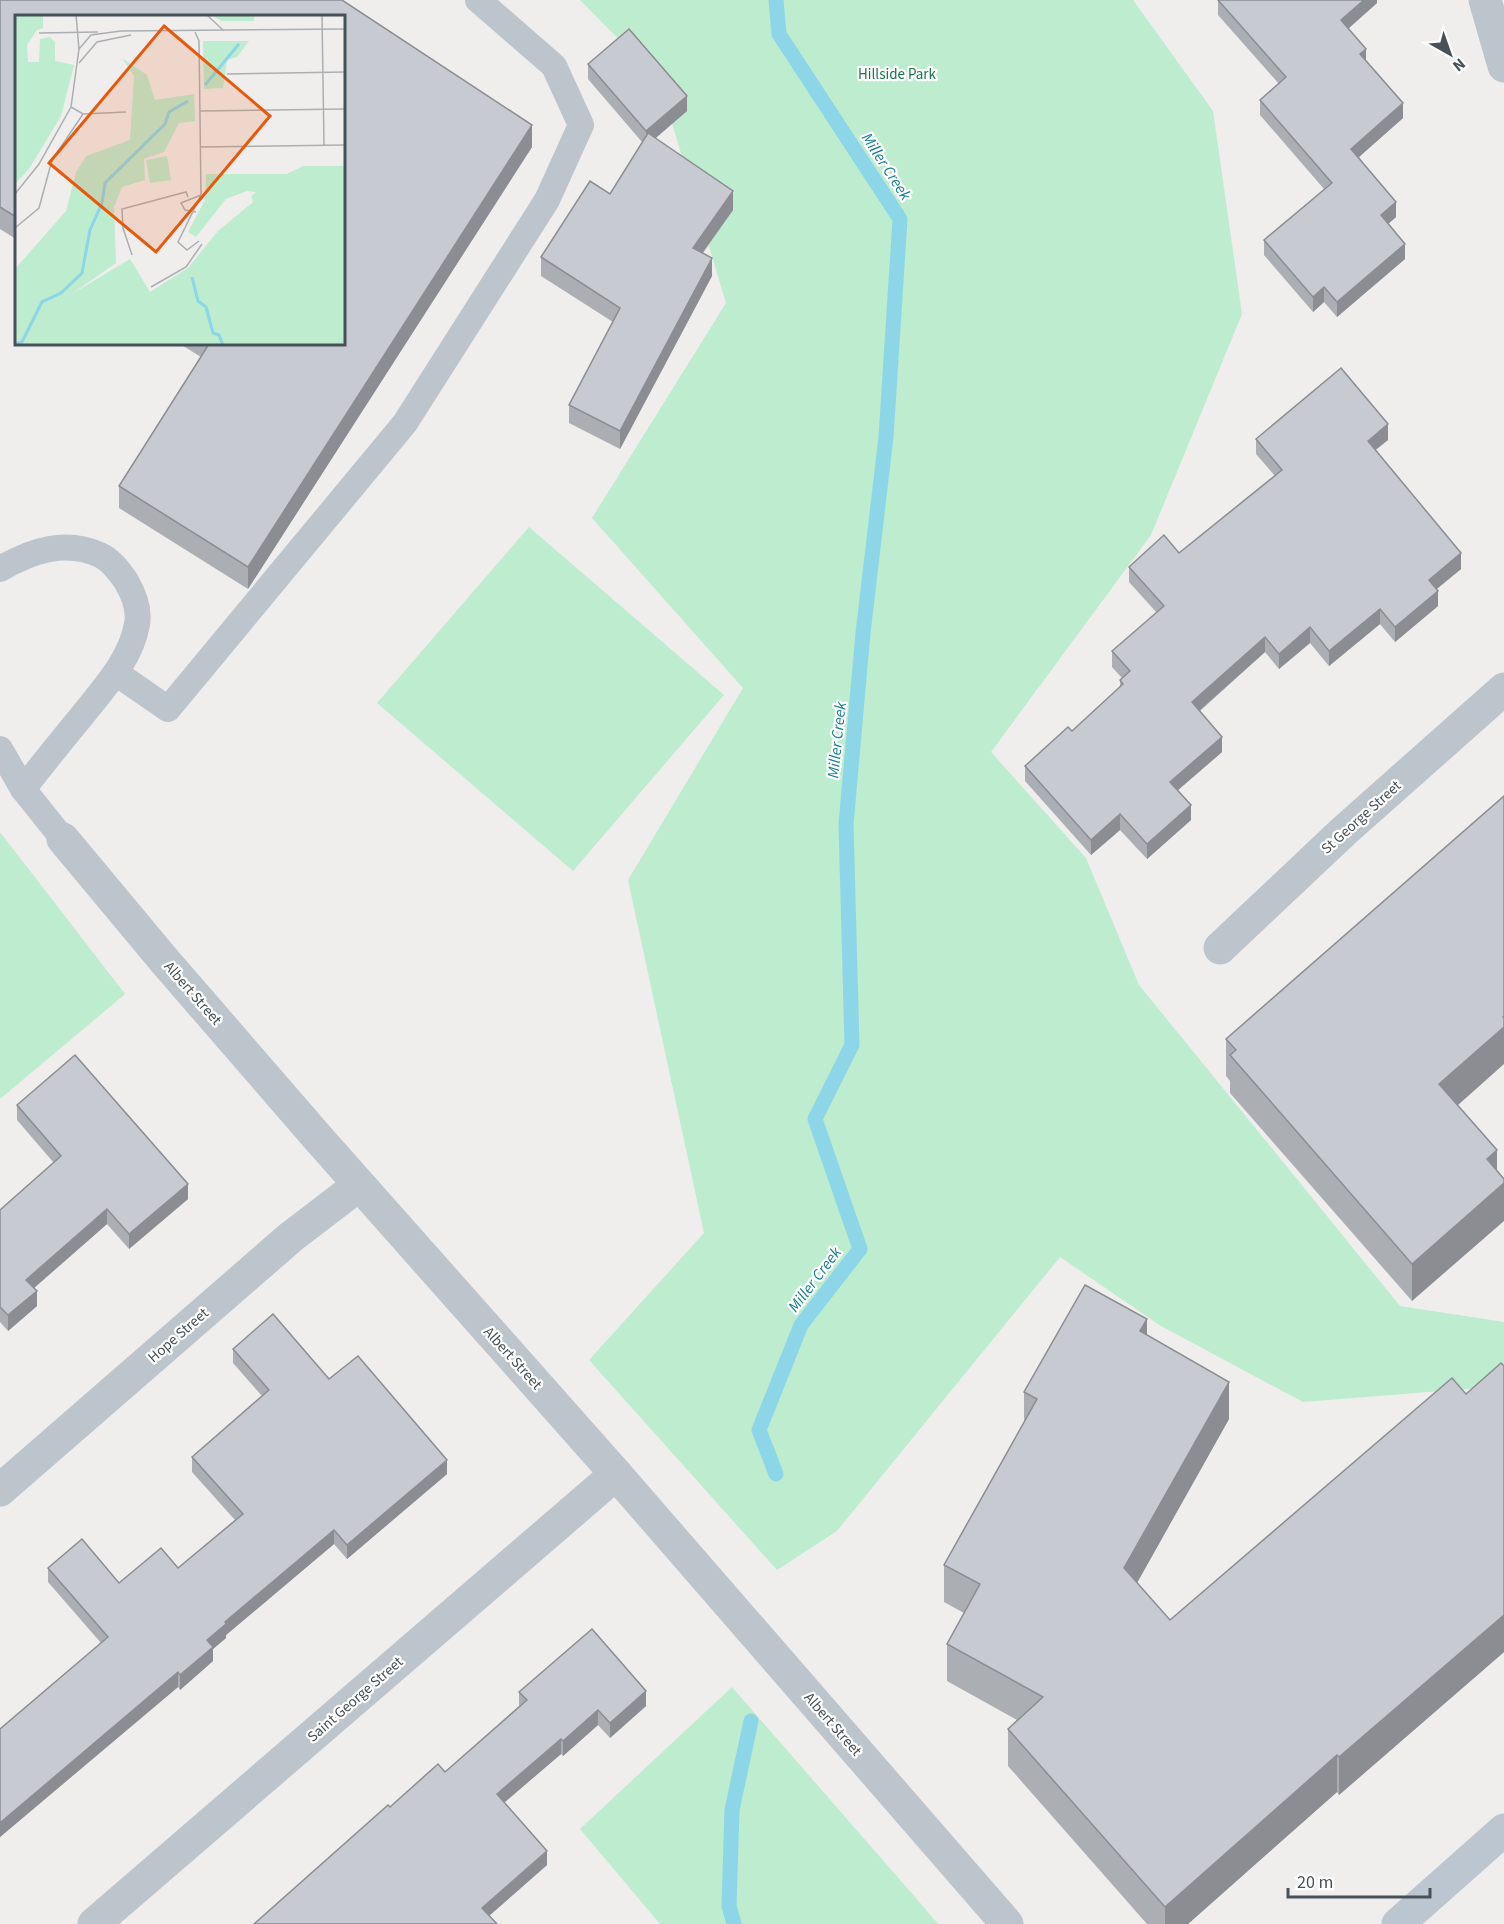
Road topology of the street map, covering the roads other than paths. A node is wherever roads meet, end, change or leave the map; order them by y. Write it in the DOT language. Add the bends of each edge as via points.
graph roads {
  1 [pos="478,0"];
  2 [pos="1485,0"];
  3 [pos="1504,66"];
  4 [pos="0,569"];
  5 [pos="116,673"];
  6 [pos="1504,689"];
  7 [pos="0,749"];
  8 [pos="23,789"];
  9 [pos="63,839"];
  10 [pos="1220,948"];
  11 [pos="359,1185"];
  12 [pos="616,1474"];
  13 [pos="0,1490"];
  14 [pos="1504,1830"];
  15 [pos="94,1924"];
  16 [pos="1007,1924"];
  17 [pos="1398,1924"];
  1 -- 5 [label="lane" via="554,66 581,125 547,200 405,423 168,709"];
  2 -- 3 [label="street"];
  4 -- 5 [label="lane" via="26,554 52,548 80,548 102,556 119,570 136,602 138,622 132,644"];
  5 -- 8 [label="lane"];
  6 -- 10 [label="street, St George Street"];
  7 -- 8 [label="lane, Albert Street"];
  8 -- 9 [label="lane, Albert Street"];
  9 -- 11 [label="street, Albert Street"];
  11 -- 12 [label="street, Albert Street"];
  11 -- 13 [label="street, Hope Street" via="291,1237"];
  12 -- 15 [label="street, Saint George Street"];
  12 -- 16 [label="street, Albert Street"];
  14 -- 17 [label="main road"];
}
